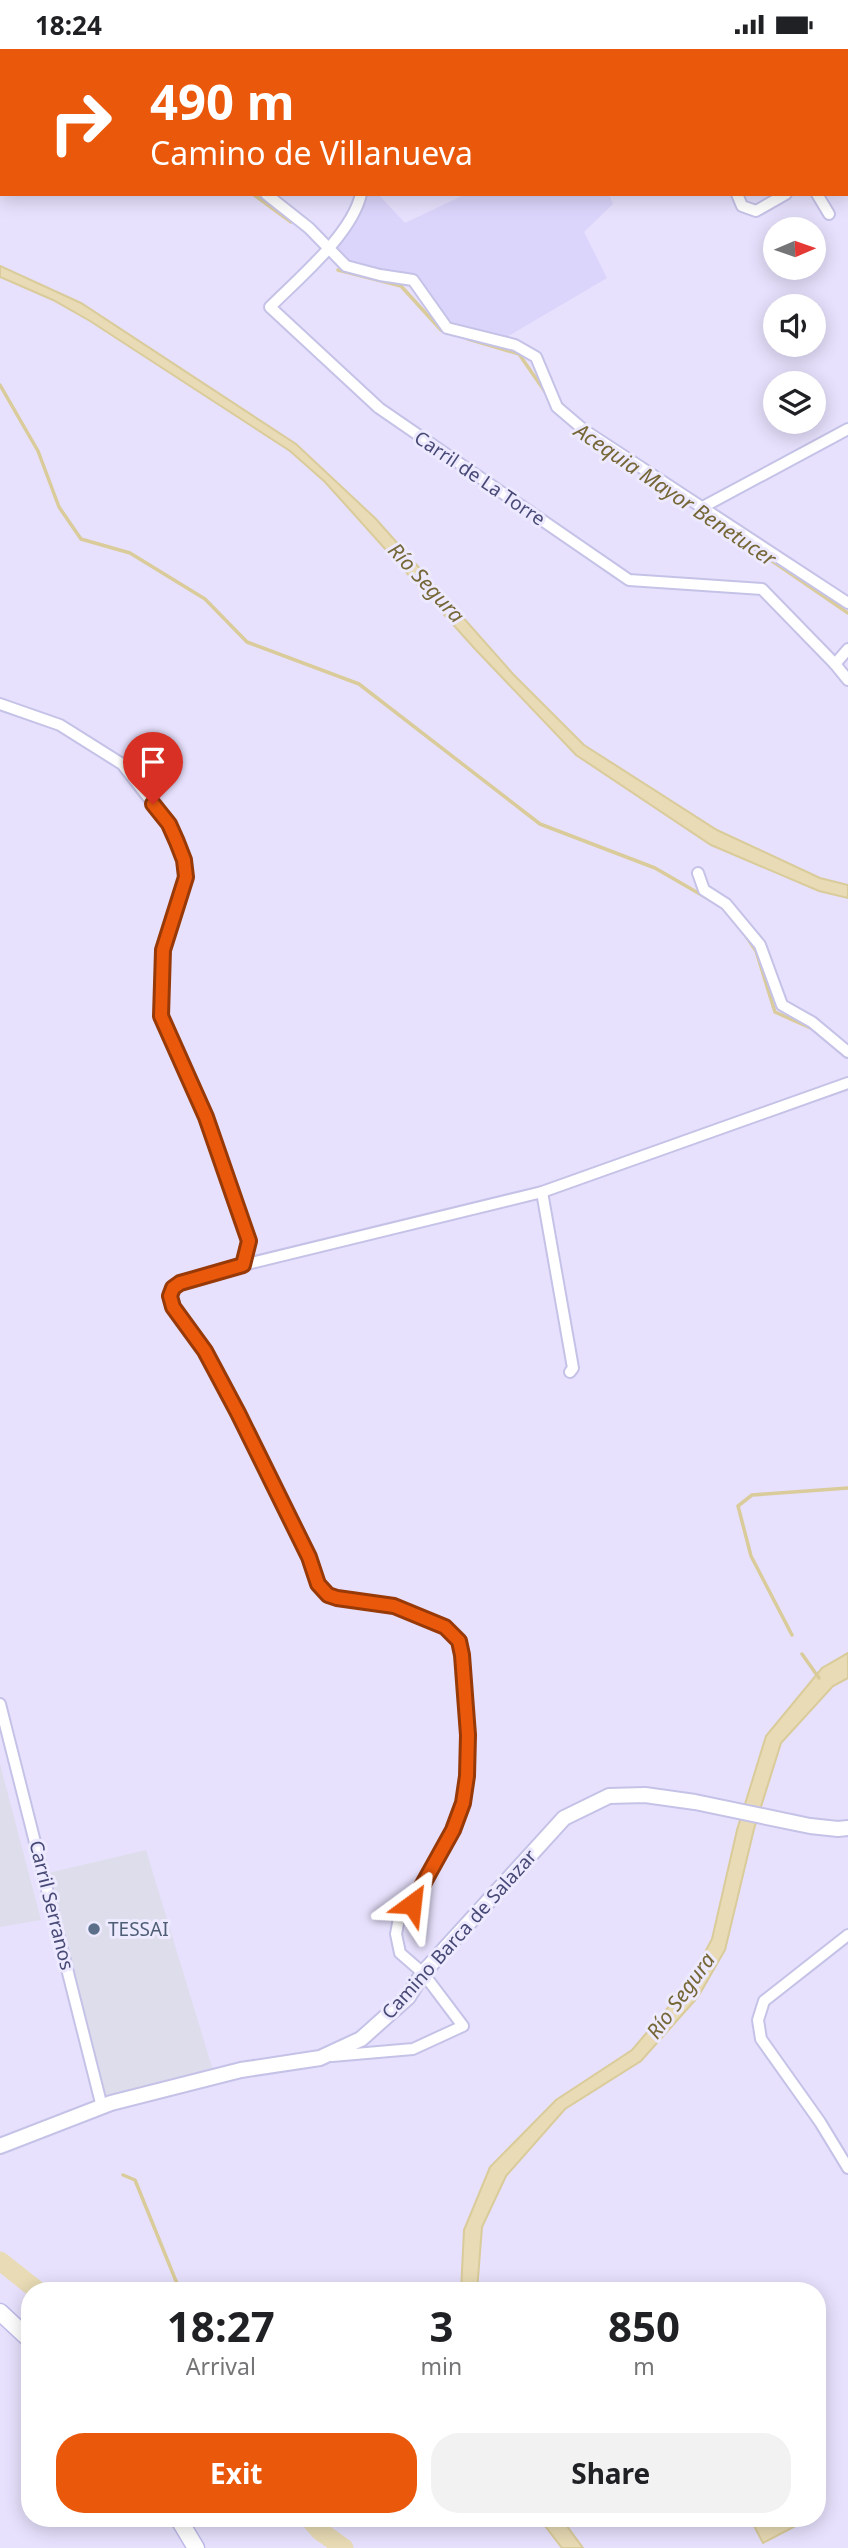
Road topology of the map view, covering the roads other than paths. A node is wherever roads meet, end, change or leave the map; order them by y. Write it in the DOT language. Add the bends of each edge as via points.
graph roads {
  1 [pos="269,196"];
  2 [pos="361,196"];
  3 [pos="738,196"];
  4 [pos="782,196"];
  5 [pos="818,196"];
  6 [pos="829,214"];
  7 [pos="328,249"];
  8 [pos="848,429"];
  9 [pos="701,508"];
  10 [pos="848,603"];
  11 [pos="848,649"];
  12 [pos="835,664"];
  13 [pos="848,680"];
  14 [pos="0,704"];
  15 [pos="698,873"];
  16 [pos="848,1052"];
  17 [pos="848,1083"];
  18 [pos="542,1192"];
  19 [pos="243,1265"];
  20 [pos="570,1372"];
  21 [pos="0,1705"];
  22 [pos="845,1830"];
  23 [pos="848,1935"];
  24 [pos="423,1973"];
  25 [pos="322,2057"];
  26 [pos="102,2107"];
  27 [pos="0,2146"];
  28 [pos="848,2168"];
  29 [pos="0,2312"];
  30 [pos="21,2332"];
  31 [pos="183,2527"];
  32 [pos="196,2548"];
  1 -- 7 [label="street"];
  2 -- 7 [label="street, Carril de La Torre" via="358,207"];
  3 -- 4 [label="street" via="742,206 756,211"];
  5 -- 6 [label="street"];
  7 -- 9 [label="street" via="346,265 413,280 447,328 515,345 536,357 556,407"];
  7 -- 12 [label="street, Carril de La Torre" via="270,307 379,408 629,580 762,589"];
  8 -- 9 [label="street"];
  9 -- 10 [label="street"];
  11 -- 12 [label="street"];
  12 -- 13 [label="street"];
  14 -- 19 [label="street" via="60,725 122,764 169,824 186,877 163,950 161,1016 206,1117 249,1241"];
  15 -- 16 [label="street" via="704,890 726,904 760,945 782,1005 812,1022"];
  17 -- 18 [label="street"];
  18 -- 19 [label="street"];
  18 -- 20 [label="street" via="573,1368"];
  19 -- 24 [label="street" via="180,1283 170,1296 238,1413 318,1584 337,1598 394,1606 445,1627 459,1641 468,1735 463,1803 439,1857 399,1918 396,1934 400,1953"];
  21 -- 26 [label="street, Carril Serranos"];
  22 -- 24 [label="street, Camino Barca de Salazar" via="695,1802 610,1796 564,1818"];
  23 -- 28 [label="street" via="764,2001 758,2020 761,2039"];
  24 -- 25 [label="street, Camino Barca de Salazar" via="408,1997 361,2039"];
  24 -- 25 [label="street" via="463,2026 414,2049"];
  25 -- 26 [label="street, Camino Barca de Salazar" via="241,2070"];
  26 -- 27 [label="street, Camino Barca de Salazar"];
  29 -- 30 [label="main road"];
  31 -- 32 [label="main road"];
}
